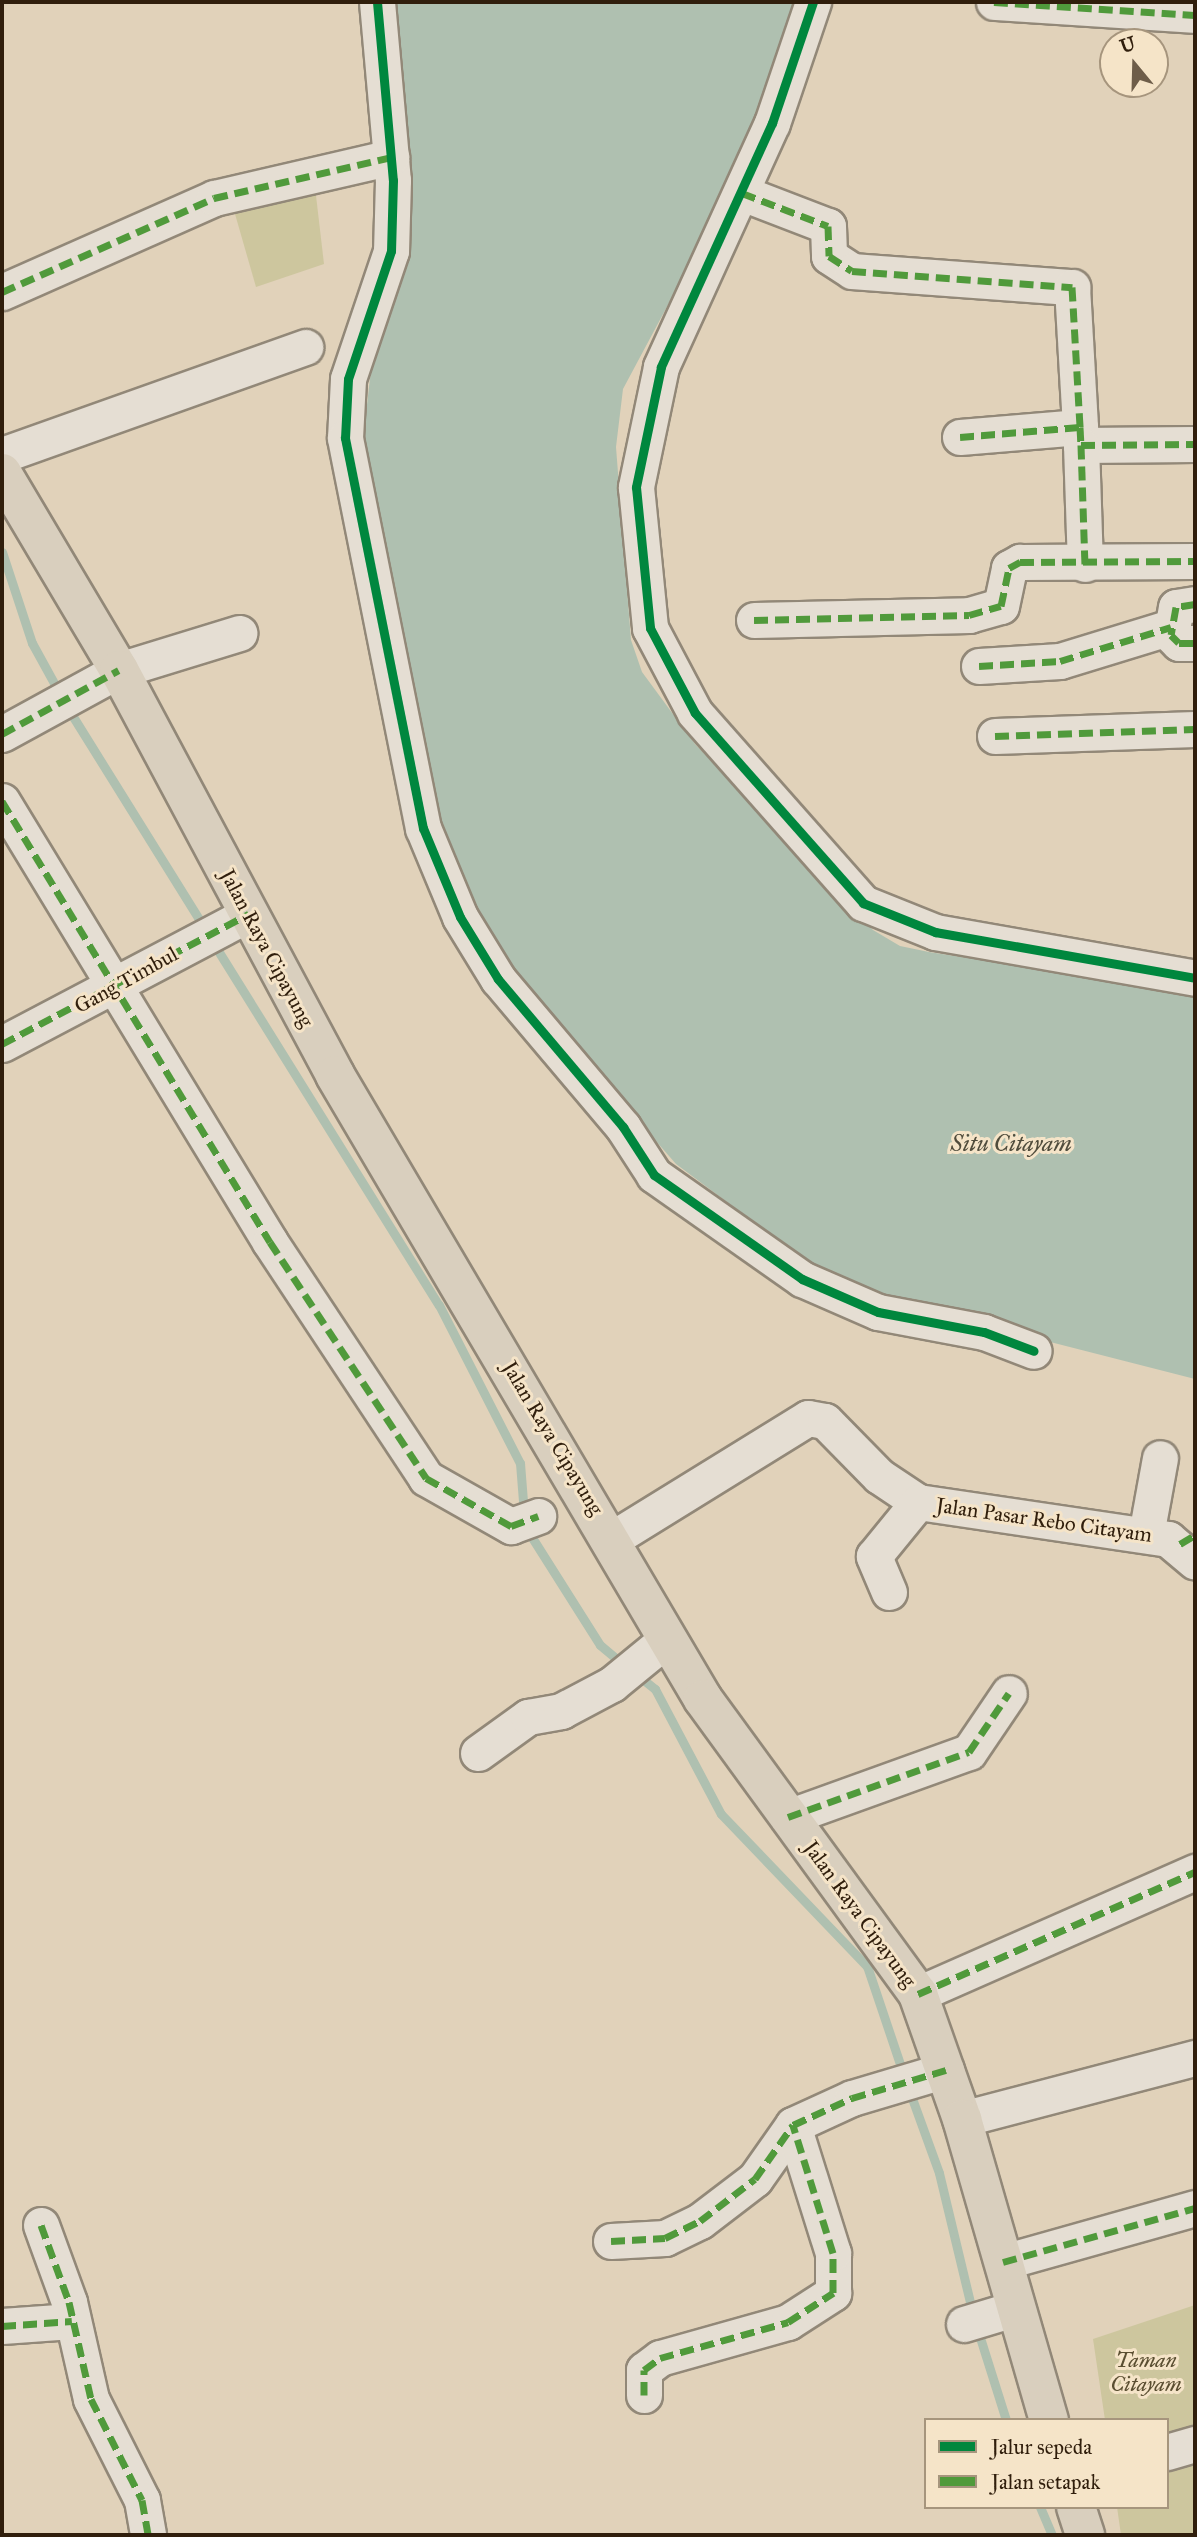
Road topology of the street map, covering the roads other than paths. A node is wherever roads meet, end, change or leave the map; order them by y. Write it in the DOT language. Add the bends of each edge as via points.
graph roads {
  1 [pos="377,2"];
  2 [pos="813,2"];
  3 [pos="994,2"];
  4 [pos="1195,15"];
  5 [pos="391,157"];
  6 [pos="742,193"];
  7 [pos="2,292"];
  8 [pos="305,347"];
  9 [pos="1081,436"];
  10 [pos="960,437"];
  11 [pos="1195,444"];
  12 [pos="2,455"];
  13 [pos="2,473"];
  14 [pos="1195,561"];
  15 [pos="1085,564"];
  16 [pos="754,620"];
  17 [pos="1187,625"];
  18 [pos="239,634"];
  19 [pos="979,666"];
  20 [pos="118,670"];
  21 [pos="1195,729"];
  22 [pos="2,734"];
  23 [pos="995,736"];
  24 [pos="2,801"];
  25 [pos="237,919"];
  26 [pos="1195,978"];
  27 [pos="123,981"];
  28 [pos="2,1044"];
  29 [pos="1034,1351"];
  30 [pos="1160,1458"];
  31 [pos="918,1502"];
  32 [pos="527,1520"];
  33 [pos="1146,1535"];
  34 [pos="612,1539"];
  35 [pos="1190,1547"];
  36 [pos="889,1592"];
  37 [pos="653,1650"];
  38 [pos="1009,1693"];
  39 [pos="478,1753"];
  40 [pos="788,1817"];
  41 [pos="1195,1872"];
  42 [pos="918,1994"];
  43 [pos="1195,2058"];
  44 [pos="917,2081"];
  45 [pos="962,2119"];
  46 [pos="793,2125"];
  47 [pos="1195,2207"];
  48 [pos="41,2225"];
  49 [pos="611,2241"];
  50 [pos="1003,2262"];
  51 [pos="72,2322"];
  52 [pos="2,2326"];
  53 [pos="644,2395"];
  54 [pos="1048,2418"];
  55 [pos="1195,2444"];
  56 [pos="1169,2451"];
  57 [pos="1077,2509"];
  58 [pos="148,2535"];
  59 [pos="1085,2535"];
  1 -- 5 [label="street"];
  2 -- 6 [label="street"];
  3 -- 4 [label="street"];
  5 -- 7 [label="street" via="214,198"];
  5 -- 29 [label="street" via="391,251 348,379 345,438 423,828 460,917 498,979 623,1127 654,1175 802,1279 878,1312 984,1332"];
  6 -- 9 [label="street" via="828,226 829,256 852,271 1072,286"];
  6 -- 26 [label="street" via="661,368 636,487 650,628 695,713 863,903 935,932"];
  8 -- 12 [label="street"];
  9 -- 10 [label="street"];
  9 -- 11 [label="street"];
  9 -- 15 [label="street"];
  13 -- 20 [label="main road, Jalan Raya Cipayung"];
  14 -- 15 [label="street"];
  15 -- 16 [label="street" via="1013,564 1001,606 969,615"];
  17 -- 19 [label="street" via="1060,661"];
  18 -- 20 [label="street"];
  20 -- 22 [label="street"];
  20 -- 25 [label="main road, Jalan Raya Cipayung"];
  21 -- 23 [label="street"];
  24 -- 27 [label="street"];
  25 -- 27 [label="street, Gang Timbul"];
  25 -- 34 [label="main road, Jalan Raya Cipayung"];
  27 -- 28 [label="street, Gang Timbul"];
  27 -- 32 [label="street" via="426,1478 482,1516"];
  30 -- 33 [label="street"];
  31 -- 33 [label="street, Jalan Pasar Rebo Citayam"];
  31 -- 34 [label="street, Jalan Pasar Rebo Citayam" via="880,1476 825,1421 808,1419"];
  31 -- 36 [label="street" via="874,1556"];
  33 -- 35 [label="street, Jalan Pasar Rebo Citayam"];
  34 -- 37 [label="main road, Jalan Raya Cipayung"];
  37 -- 39 [label="street" via="612,1684 561,1711 528,1717"];
  37 -- 40 [label="main road, Jalan Raya Cipayung"];
  38 -- 40 [label="street" via="969,1752"];
  40 -- 42 [label="main road, Jalan Raya Cipayung"];
  41 -- 42 [label="street"];
  42 -- 44 [label="main road, Jalan Raya Cipayung"];
  43 -- 45 [label="street"];
  44 -- 45 [label="main road, Jalan Raya Cipayung"];
  44 -- 46 [label="street" via="852,2098"];
  45 -- 50 [label="main road, Jalan Raya Cipayung"];
  46 -- 49 [label="street" via="755,2179 700,2221 665,2238"];
  46 -- 53 [label="street" via="833,2253 833,2292 788,2322 660,2358 644,2370"];
  47 -- 50 [label="street"];
  48 -- 51 [label="street"];
  50 -- 54 [label="main road, Jalan Raya Cipayung" via="986,2318"];
  51 -- 52 [label="street"];
  51 -- 58 [label="street" via="91,2399 142,2500"];
  55 -- 56 [label="street"];
  57 -- 59 [label="main road"];
}
